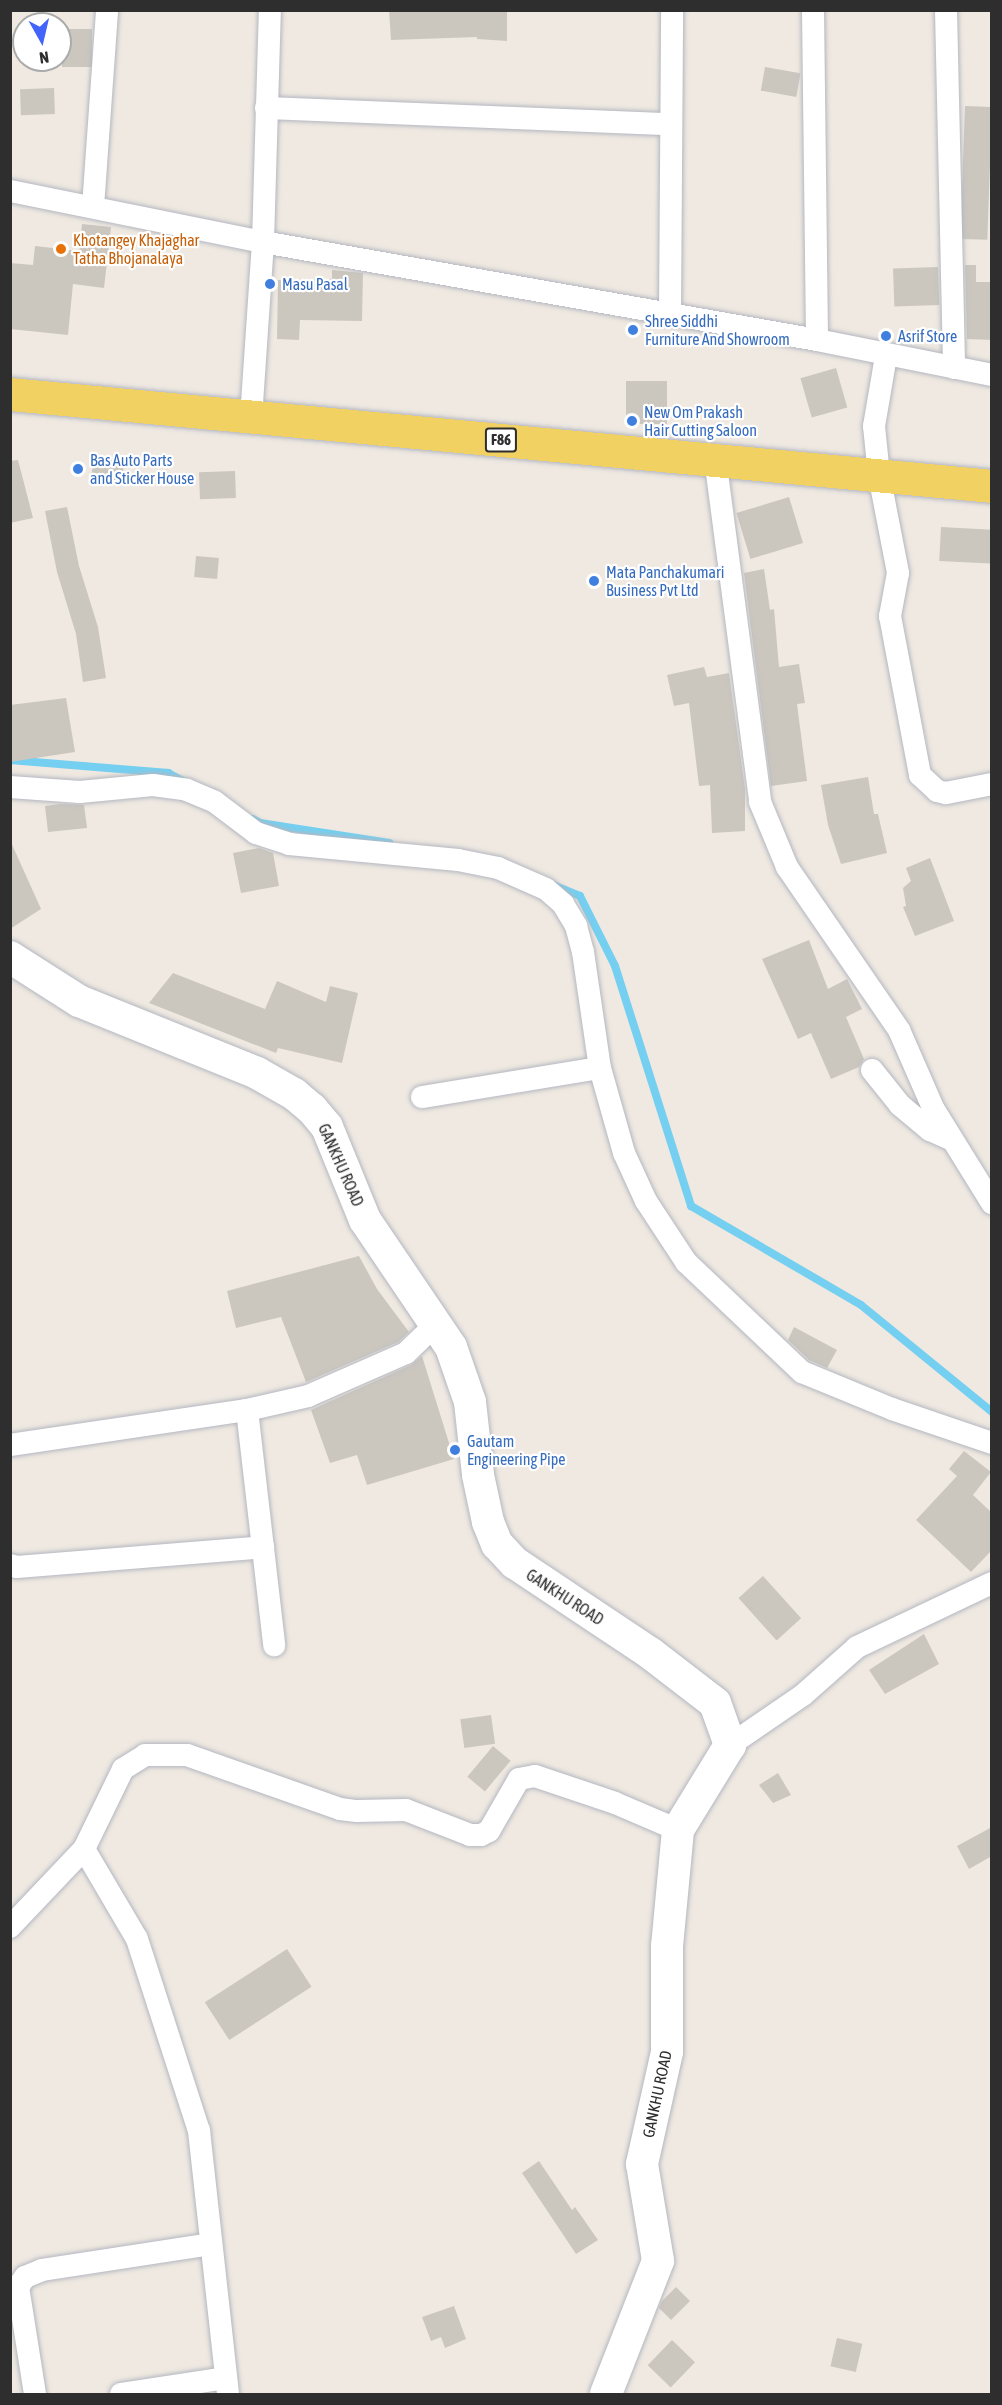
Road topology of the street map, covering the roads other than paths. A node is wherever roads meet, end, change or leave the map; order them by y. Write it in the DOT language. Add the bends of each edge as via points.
graph roads {
  1 [pos="107,10"];
  2 [pos="270,10"];
  3 [pos="672,10"];
  4 [pos="813,10"];
  5 [pos="946,10"];
  6 [pos="266,108"];
  7 [pos="671,124"];
  8 [pos="10,191"];
  9 [pos="93,207"];
  10 [pos="263,242"];
  11 [pos="670,314"];
  12 [pos="817,340"];
  13 [pos="886,356"];
  14 [pos="954,368"];
  15 [pos="992,375"];
  16 [pos="10,394"];
  17 [pos="251,418"];
  18 [pos="715,458"];
  19 [pos="879,475"];
  20 [pos="992,486"];
  21 [pos="992,784"];
  22 [pos="10,787"];
  23 [pos="10,957"];
  24 [pos="600,1068"];
  25 [pos="872,1070"];
  26 [pos="422,1096"];
  27 [pos="953,1141"];
  28 [pos="992,1203"];
  29 [pos="435,1325"];
  30 [pos="247,1410"];
  31 [pos="992,1443"];
  32 [pos="10,1445"];
  33 [pos="262,1547"];
  34 [pos="10,1564"];
  35 [pos="992,1583"];
  36 [pos="273,1645"];
  37 [pos="730,1745"];
  38 [pos="678,1830"];
  39 [pos="84,1849"];
  40 [pos="10,1927"];
  41 [pos="211,2244"];
  42 [pos="227,2386"];
  43 [pos="35,2394"];
  44 [pos="121,2394"];
  45 [pos="606,2394"];
  1 -- 9 [label="street"];
  2 -- 6 [label="street"];
  3 -- 7 [label="street"];
  4 -- 12 [label="street"];
  5 -- 14 [label="street"];
  6 -- 7 [label="street"];
  6 -- 10 [label="street"];
  7 -- 11 [label="street"];
  8 -- 9 [label="street"];
  9 -- 10 [label="street"];
  10 -- 11 [label="street"];
  10 -- 17 [label="street"];
  11 -- 12 [label="street"];
  12 -- 13 [label="street"];
  13 -- 14 [label="street"];
  13 -- 19 [label="street" via="874,426"];
  14 -- 15 [label="street"];
  16 -- 17 [label="main road, F86"];
  17 -- 18 [label="main road, F86"];
  18 -- 19 [label="main road, F86"];
  18 -- 27 [label="street" via="760,802 787,867 899,1030 933,1108"];
  19 -- 20 [label="main road, F86"];
  19 -- 21 [label="street" via="898,573 890,616 920,775 937,791 946,793"];
  22 -- 24 [label="street" via="80,792 153,785 187,790 216,802 256,832 289,844 458,860 523,877 546,889 576,926"];
  23 -- 29 [label="main road, GANKHU ROAD" via="79,1001 257,1074 312,1109 327,1127 365,1220"];
  24 -- 26 [label="street"];
  24 -- 31 [label="street" via="624,1153 646,1201 686,1262 747,1323 802,1372 892,1409"];
  25 -- 27 [label="street" via="900,1105 930,1130"];
  27 -- 28 [label="street"];
  29 -- 30 [label="street" via="406,1353 358,1375 308,1396"];
  29 -- 37 [label="main road, GANKHU ROAD" via="451,1347 463,1375 478,1475 497,1544 514,1563 650,1653 715,1703"];
  30 -- 32 [label="street"];
  30 -- 33 [label="street"];
  33 -- 34 [label="street" via="17,1567"];
  33 -- 36 [label="street"];
  35 -- 37 [label="street" via="857,1647 803,1695"];
  37 -- 38 [label="main road, GANKHU ROAD"];
  38 -- 39 [label="street" via="615,1803 535,1776 519,1779 489,1831 470,1835 406,1810 340,1809 187,1755 145,1755 123,1769"];
  38 -- 45 [label="main road, GANKHU ROAD" via="667,1946 667,2052 642,2164 658,2261"];
  39 -- 40 [label="street"];
  39 -- 41 [label="street" via="137,1939 198,2131"];
  41 -- 42 [label="street"];
  41 -- 43 [label="street" via="42,2270 25,2277 18,2287"];
  42 -- 44 [label="street"];
}
